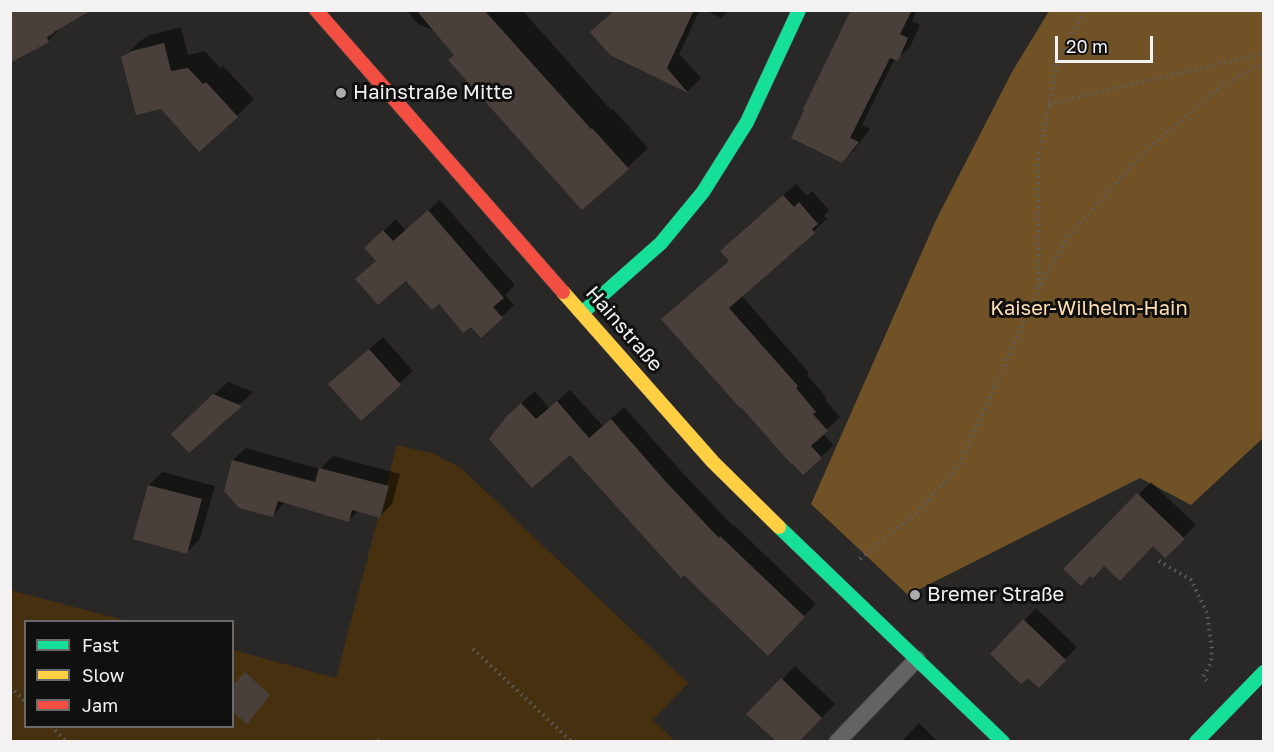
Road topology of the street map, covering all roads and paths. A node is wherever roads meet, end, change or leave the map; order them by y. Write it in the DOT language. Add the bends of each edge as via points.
graph roads {
  1 [pos="316,10"];
  2 [pos="799,10"];
  3 [pos="1085,10"];
  4 [pos="1263,53"];
  5 [pos="1263,62"];
  6 [pos="1049,104"];
  7 [pos="1040,288"];
  8 [pos="582,313"];
  9 [pos="1159,561"];
  10 [pos="834,580"];
  11 [pos="473,649"];
  12 [pos="917,659"];
  13 [pos="1263,672"];
  14 [pos="10,687"];
  15 [pos="24,700"];
  16 [pos="1230,705"];
  17 [pos="53,728"];
  18 [pos="67,741"];
  19 [pos="572,741"];
  20 [pos="837,741"];
  21 [pos="1003,741"];
  22 [pos="1196,741"];
  1 -- 8 [label="street, Hainstraße"];
  2 -- 8 [label="street" via="747,122 703,192 661,243"];
  3 -- 6 [label="path" via="1057,63"];
  4 -- 6 [label="path"];
  5 -- 7 [label="path" via="1221,86 1141,155 1066,239"];
  6 -- 7 [label="path" via="1038,160"];
  7 -- 10 [label="path" via="959,466 915,514"];
  8 -- 10 [label="street, Hainstraße" via="713,462"];
  9 -- 16 [label="path" via="1191,580 1207,613 1212,650 1211,663 1203,677"];
  10 -- 12 [label="street, Hainstraße"];
  11 -- 19 [label="path"];
  12 -- 20 [label="lane"];
  12 -- 21 [label="street, Hainstraße"];
  13 -- 16 [label="street"];
  14 -- 15 [label="path"];
  16 -- 22 [label="street"];
  17 -- 18 [label="path"];
}
